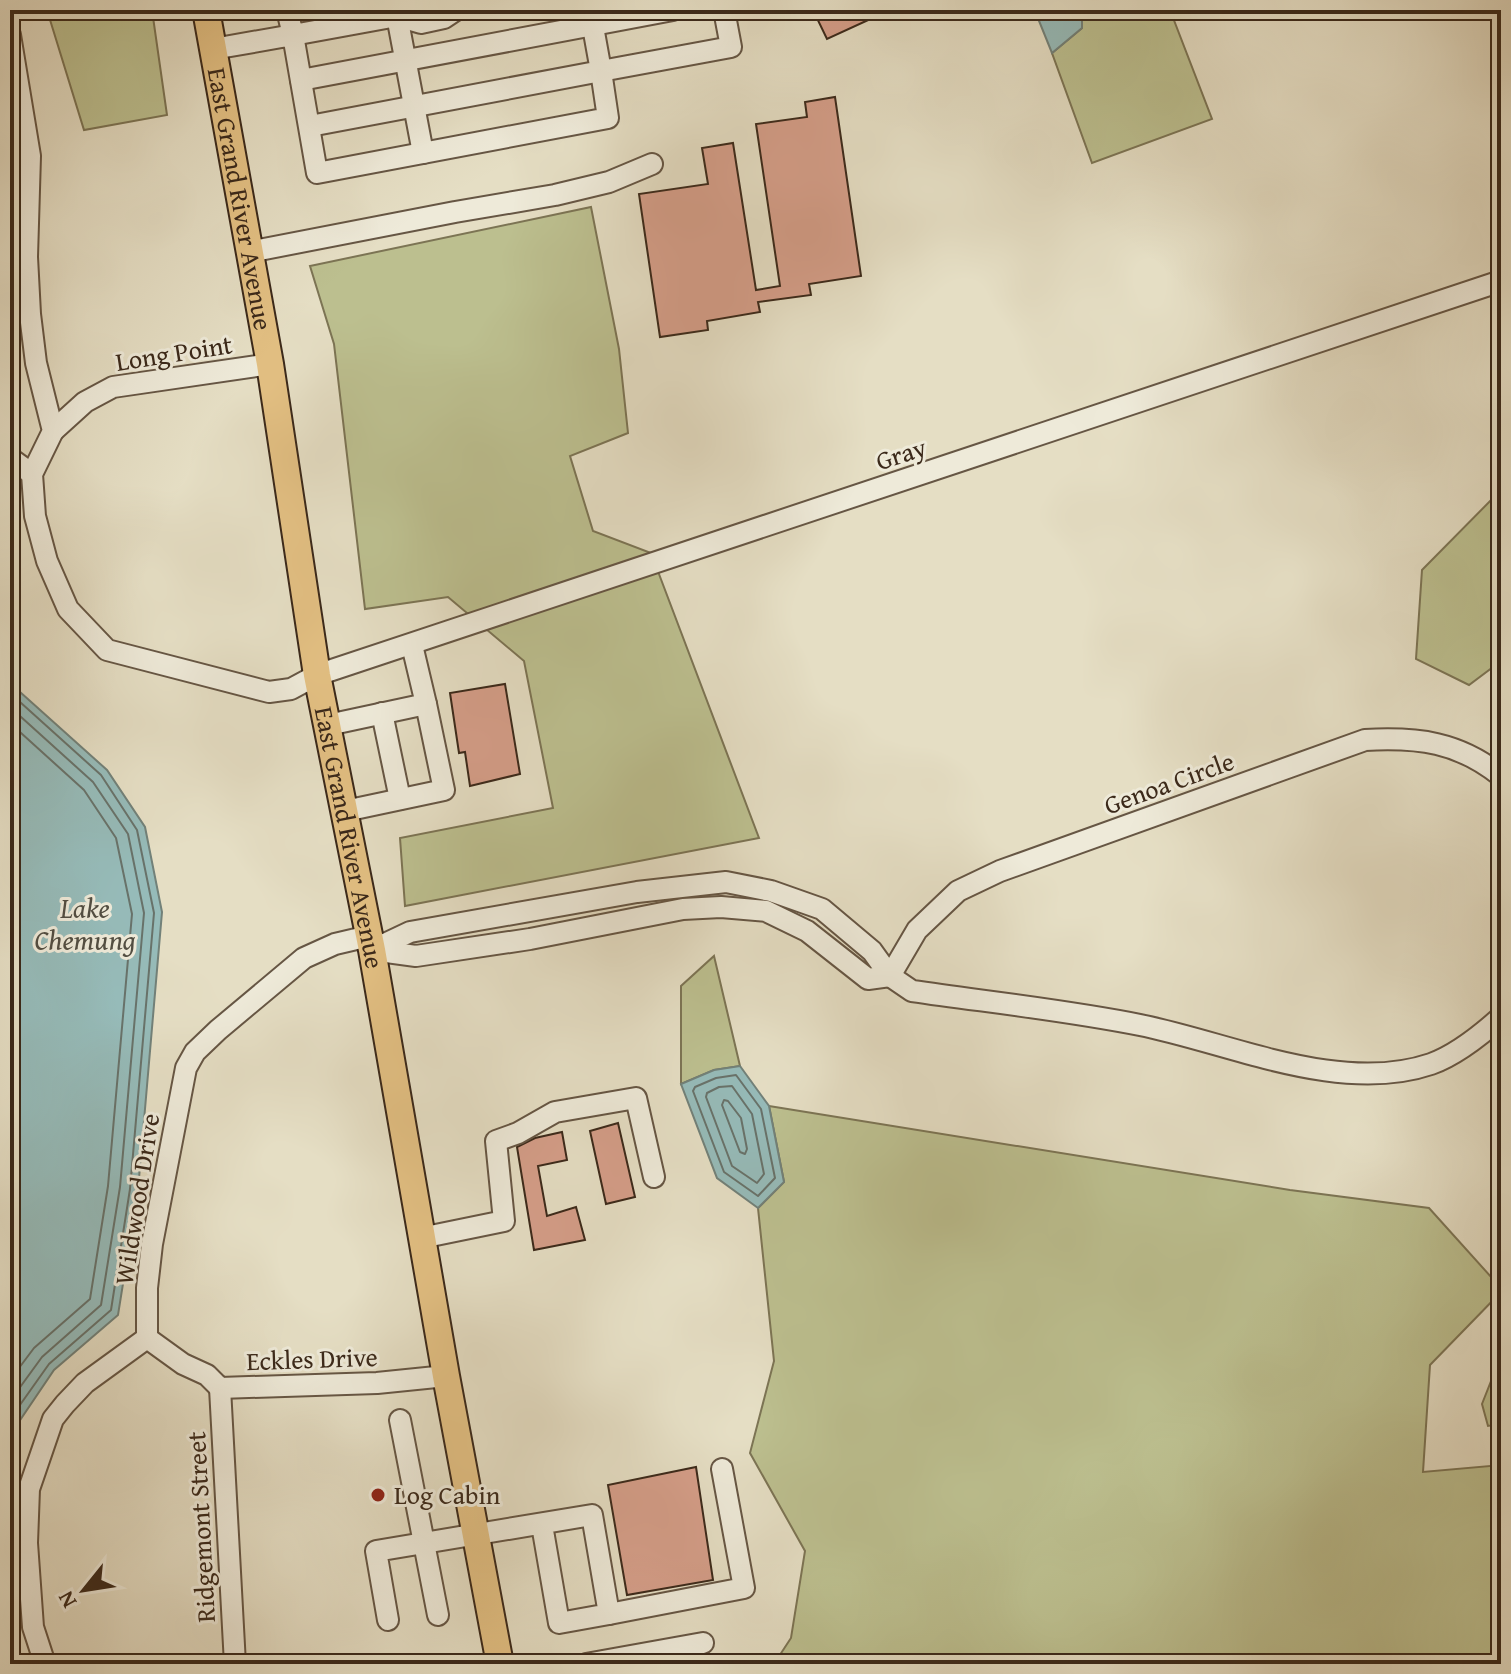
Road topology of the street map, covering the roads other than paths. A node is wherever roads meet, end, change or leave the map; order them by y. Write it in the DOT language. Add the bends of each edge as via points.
graph roads {
  1 [pos="206,10"];
  2 [pos="287,10"];
  3 [pos="456,10"];
  4 [pos="673,10"];
  5 [pos="724,10"];
  6 [pos="399,12"];
  7 [pos="592,18"];
  8 [pos="10,35"];
  9 [pos="293,35"];
  10 [pos="213,49"];
  11 [pos="405,60"];
  12 [pos="601,71"];
  13 [pos="301,80"];
  14 [pos="414,106"];
  15 [pos="310,126"];
  16 [pos="423,153"];
  17 [pos="652,164"];
  18 [pos="249,252"];
  19 [pos="1501,281"];
  20 [pos="270,364"];
  21 [pos="53,431"];
  22 [pos="10,458"];
  23 [pos="32,474"];
  24 [pos="412,645"];
  25 [pos="317,675"];
  26 [pos="426,704"];
  27 [pos="382,713"];
  28 [pos="328,725"];
  29 [pos="1501,776"];
  30 [pos="400,799"];
  31 [pos="345,811"];
  32 [pos="637,892"];
  33 [pos="769,901"];
  34 [pos="639,918"];
  35 [pos="467,921"];
  36 [pos="371,943"];
  37 [pos="472,948"];
  38 [pos="890,976"];
  39 [pos="1501,1017"];
  40 [pos="654,1177"];
  41 [pos="421,1238"];
  42 [pos="147,1338"];
  43 [pos="446,1376"];
  44 [pos="220,1388"];
  45 [pos="400,1420"];
  46 [pos="722,1469"];
  47 [pos="542,1525"];
  48 [pos="476,1536"];
  49 [pos="424,1544"];
  50 [pos="609,1614"];
  51 [pos="438,1615"];
  52 [pos="388,1620"];
  53 [pos="703,1643"];
  54 [pos="45,1664"];
  55 [pos="235,1664"];
  56 [pos="500,1664"];
  57 [pos="586,1664"];
  1 -- 10 [label="main road, East Grand River Avenue"];
  2 -- 9 [label="street"];
  3 -- 6 [label="street" via="421,23"];
  4 -- 7 [label="street"];
  5 -- 12 [label="street" via="731,47"];
  6 -- 9 [label="street"];
  6 -- 11 [label="street"];
  7 -- 11 [label="street"];
  7 -- 12 [label="street"];
  8 -- 21 [label="street" via="30,156 30,314"];
  9 -- 10 [label="street"];
  9 -- 13 [label="street"];
  10 -- 18 [label="main road, East Grand River Avenue"];
  11 -- 13 [label="street"];
  11 -- 14 [label="street"];
  12 -- 14 [label="street"];
  12 -- 16 [label="street" via="608,118"];
  13 -- 15 [label="street"];
  14 -- 15 [label="street"];
  14 -- 16 [label="street"];
  15 -- 16 [label="street" via="317,173"];
  17 -- 18 [label="street" via="609,182 555,195"];
  18 -- 20 [label="main road, East Grand River Avenue"];
  19 -- 24 [label="street, Gray"];
  20 -- 21 [label="street, Long Point" via="113,387 85,402"];
  20 -- 25 [label="main road, East Grand River Avenue"];
  21 -- 23 [label="street"];
  22 -- 23 [label="street"];
  23 -- 25 [label="street, Gray" via="35,516 47,561 68,609 107,650 269,692 291,689"];
  24 -- 25 [label="street, Gray"];
  24 -- 26 [label="street"];
  25 -- 28 [label="main road, East Grand River Avenue"];
  26 -- 27 [label="street"];
  26 -- 30 [label="street" via="444,790"];
  27 -- 28 [label="street"];
  27 -- 30 [label="street"];
  28 -- 31 [label="main road, East Grand River Avenue"];
  29 -- 38 [label="street, Genoa Circle" via="1481,759 1446,745 1401,738 1365,740 1000,871 958,891 917,930"];
  30 -- 31 [label="street"];
  31 -- 36 [label="main road, East Grand River Avenue"];
  32 -- 33 [label="street" via="726,882"];
  32 -- 34 [label="street"];
  32 -- 35 [label="street"];
  33 -- 34 [label="street"];
  33 -- 38 [label="street" via="868,979"];
  34 -- 37 [label="street"];
  35 -- 36 [label="street"];
  35 -- 37 [label="street"];
  36 -- 37 [label="street" via="416,956"];
  36 -- 41 [label="main road, East Grand River Avenue"];
  36 -- 42 [label="street, Wildwood Drive" via="335,944 304,958 195,1052 180,1091 152,1244"];
  38 -- 39 [label="street" via="912,991 1141,1025 1321,1072 1383,1073 1431,1064"];
  40 -- 41 [label="street" via="636,1098 555,1112 496,1141 504,1221"];
  41 -- 43 [label="main road, East Grand River Avenue"];
  42 -- 44 [label="street, Eckles Drive"];
  42 -- 54 [label="street" via="85,1383 53,1419 29,1489 33,1627"];
  43 -- 44 [label="street, Eckles Drive"];
  43 -- 48 [label="main road, East Grand River Avenue"];
  44 -- 55 [label="street, Ridgemont Street"];
  45 -- 49 [label="street"];
  46 -- 50 [label="street" via="744,1588"];
  47 -- 48 [label="street"];
  47 -- 50 [label="street" via="559,1623"];
  47 -- 50 [label="street" via="592,1515"];
  48 -- 49 [label="street"];
  48 -- 56 [label="main road, East Grand River Avenue"];
  49 -- 51 [label="street"];
  49 -- 52 [label="street" via="376,1551"];
  53 -- 57 [label="street"];
}
